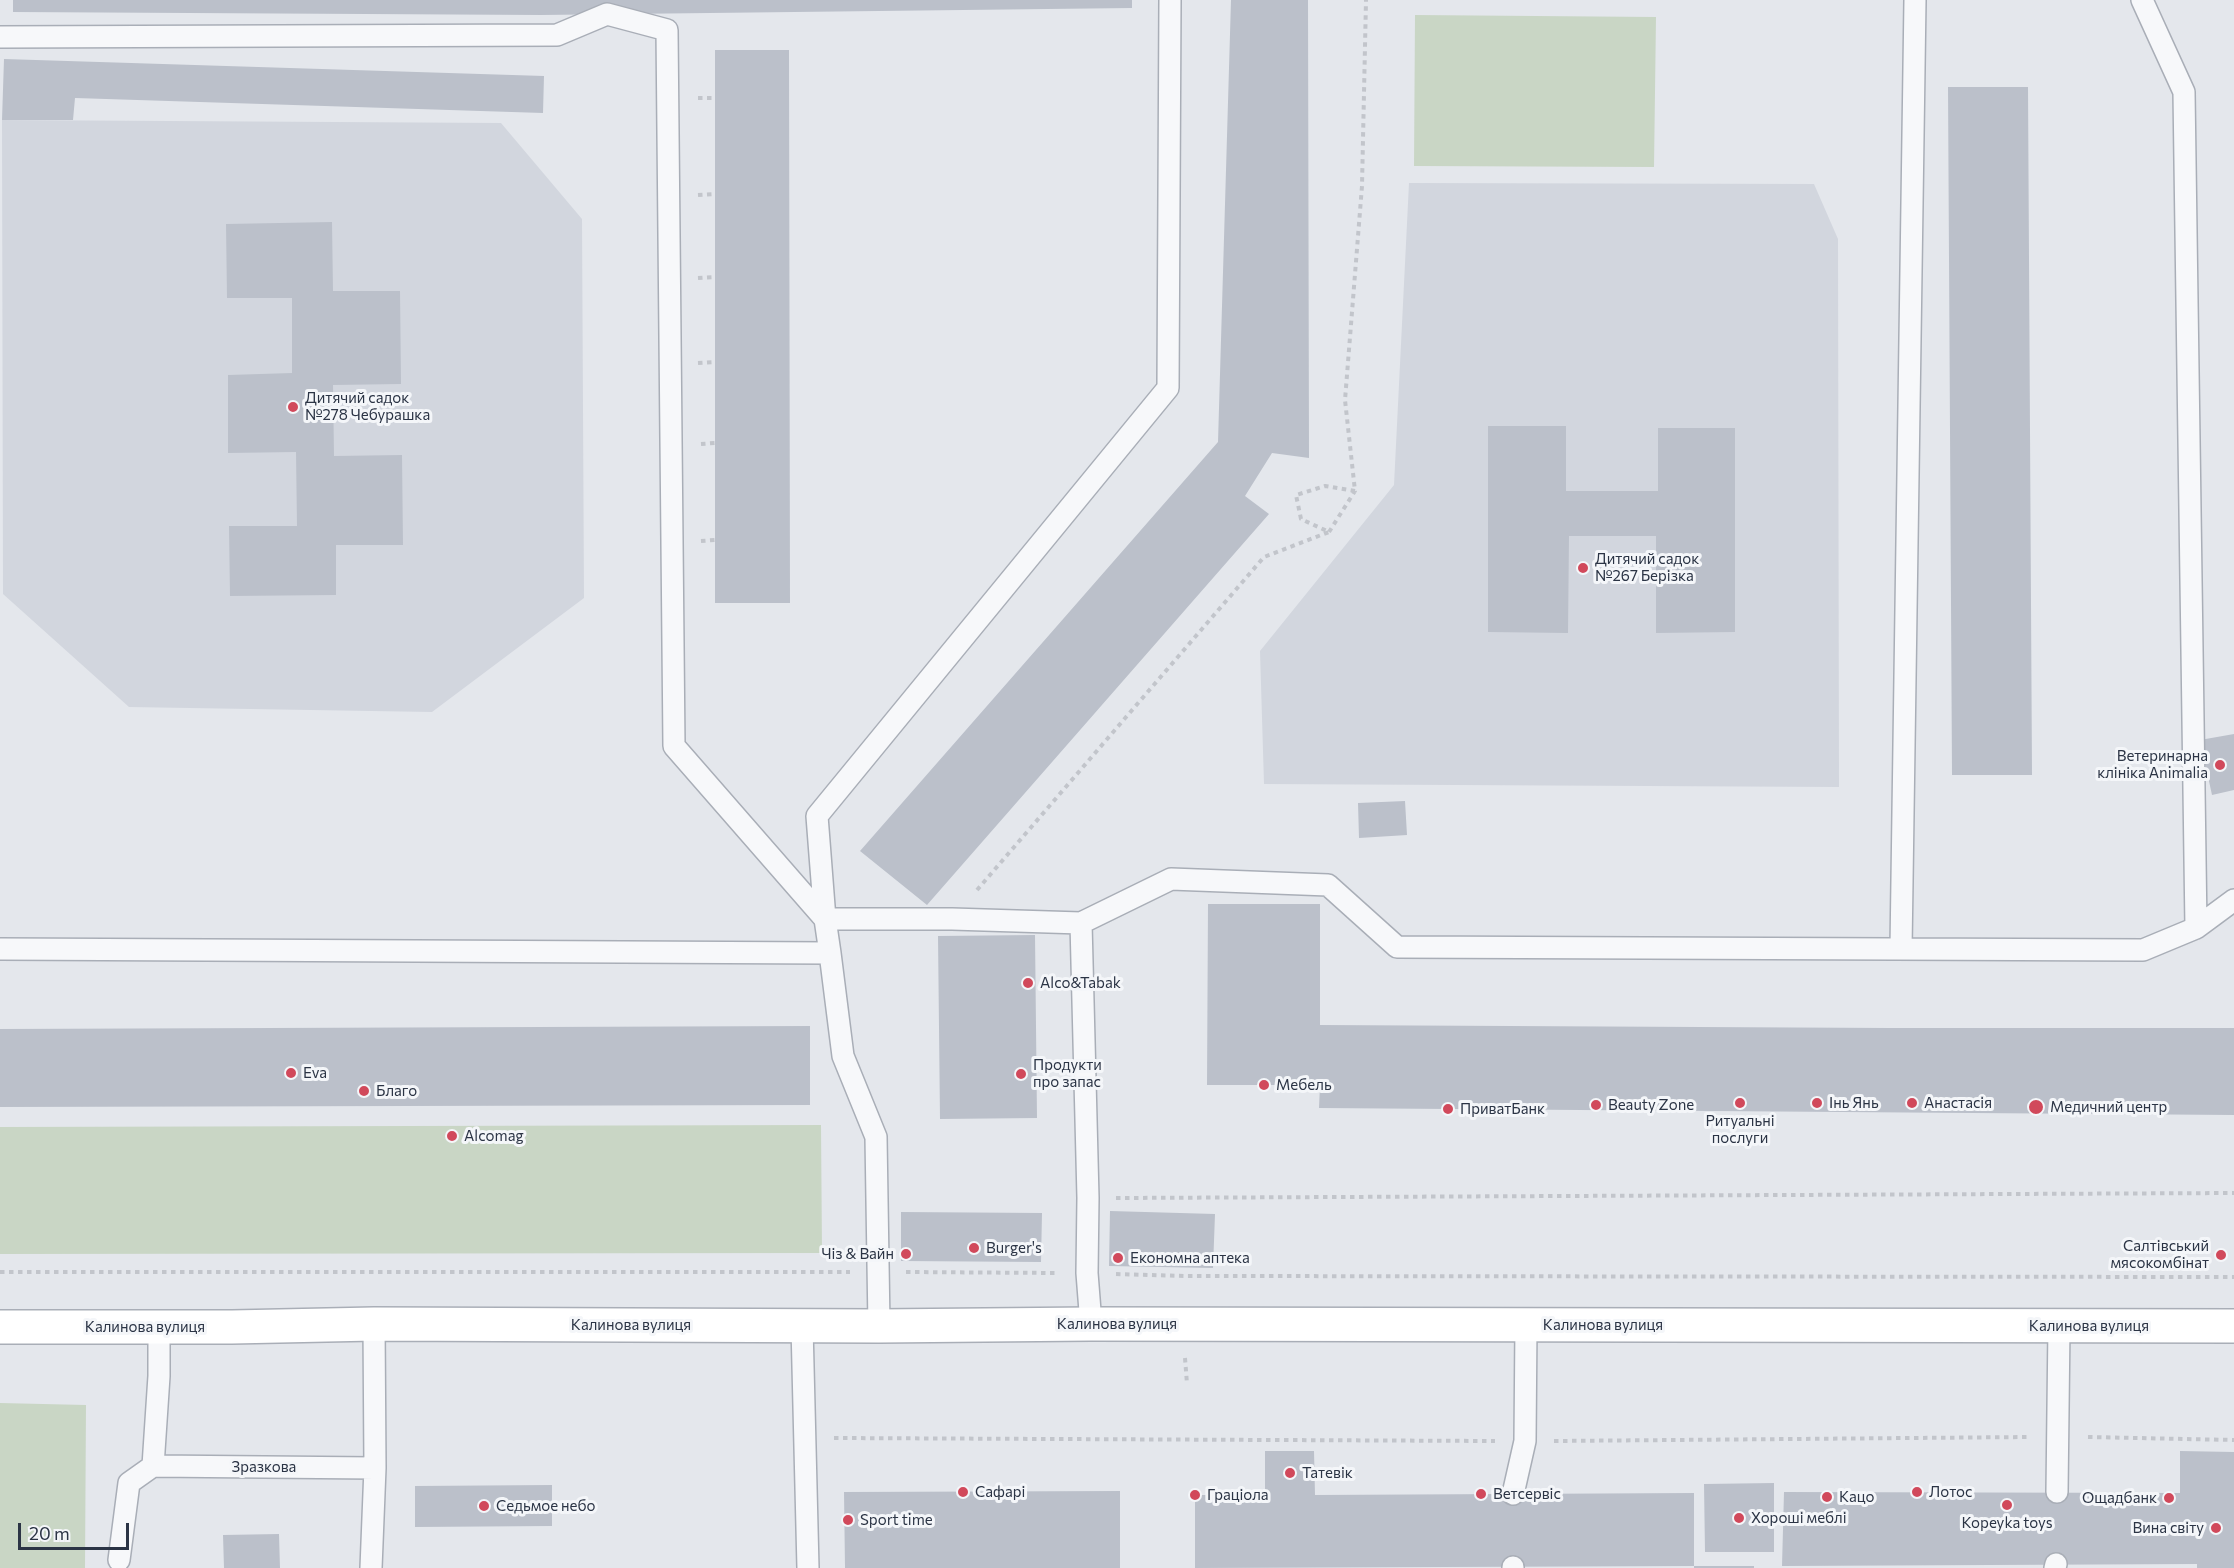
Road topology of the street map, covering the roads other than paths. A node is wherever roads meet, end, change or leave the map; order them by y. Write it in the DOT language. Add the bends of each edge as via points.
graph roads {
  1 [pos="1170,0"];
  2 [pos="1915,0"];
  3 [pos="2142,0"];
  4 [pos="0,37"];
  5 [pos="2234,900"];
  6 [pos="825,918"];
  7 [pos="1081,923"];
  8 [pos="2196,928"];
  9 [pos="1901,948"];
  10 [pos="0,949"];
  11 [pos="830,953"];
  12 [pos="374,1324"];
  13 [pos="1091,1324"];
  14 [pos="1526,1324"];
  15 [pos="802,1326"];
  16 [pos="879,1326"];
  17 [pos="2059,1326"];
  18 [pos="2234,1326"];
  19 [pos="0,1327"];
  20 [pos="159,1327"];
  21 [pos="153,1466"];
  22 [pos="375,1468"];
  23 [pos="2057,1492"];
  24 [pos="1513,1494"];
  25 [pos="119,1560"];
  26 [pos="371,1568"];
  27 [pos="808,1568"];
  1 -- 6 [label="lane" via="1168,388 817,816"];
  2 -- 9 [label="lane"];
  3 -- 8 [label="lane" via="2184,92"];
  4 -- 6 [label="lane" via="558,35 607,14 667,30 674,746"];
  5 -- 8 [label="lane"];
  6 -- 7 [label="lane"];
  6 -- 11 [label="lane"];
  7 -- 9 [label="lane" via="1172,879 1328,885 1397,947"];
  7 -- 13 [label="lane"];
  8 -- 9 [label="lane" via="2143,950"];
  10 -- 11 [label="lane"];
  11 -- 16 [label="lane" via="843,1056 876,1137"];
  12 -- 15 [label="main road, Калинова вулиця"];
  12 -- 20 [label="main road, Калинова вулиця"];
  12 -- 22 [label="lane"];
  13 -- 14 [label="main road, Калинова вулиця"];
  13 -- 16 [label="main road, Калинова вулиця"];
  14 -- 17 [label="main road, Калинова вулиця"];
  14 -- 24 [label="lane" via="1525,1441"];
  15 -- 16 [label="main road, Калинова вулиця"];
  15 -- 27 [label="lane"];
  17 -- 18 [label="main road, Калинова вулиця"];
  17 -- 23 [label="lane"];
  19 -- 20 [label="main road, Калинова вулиця"];
  20 -- 21 [label="lane"];
  21 -- 22 [label="lane, Зразкова"];
  21 -- 25 [label="lane" via="129,1483"];
  22 -- 26 [label="lane"];
}
